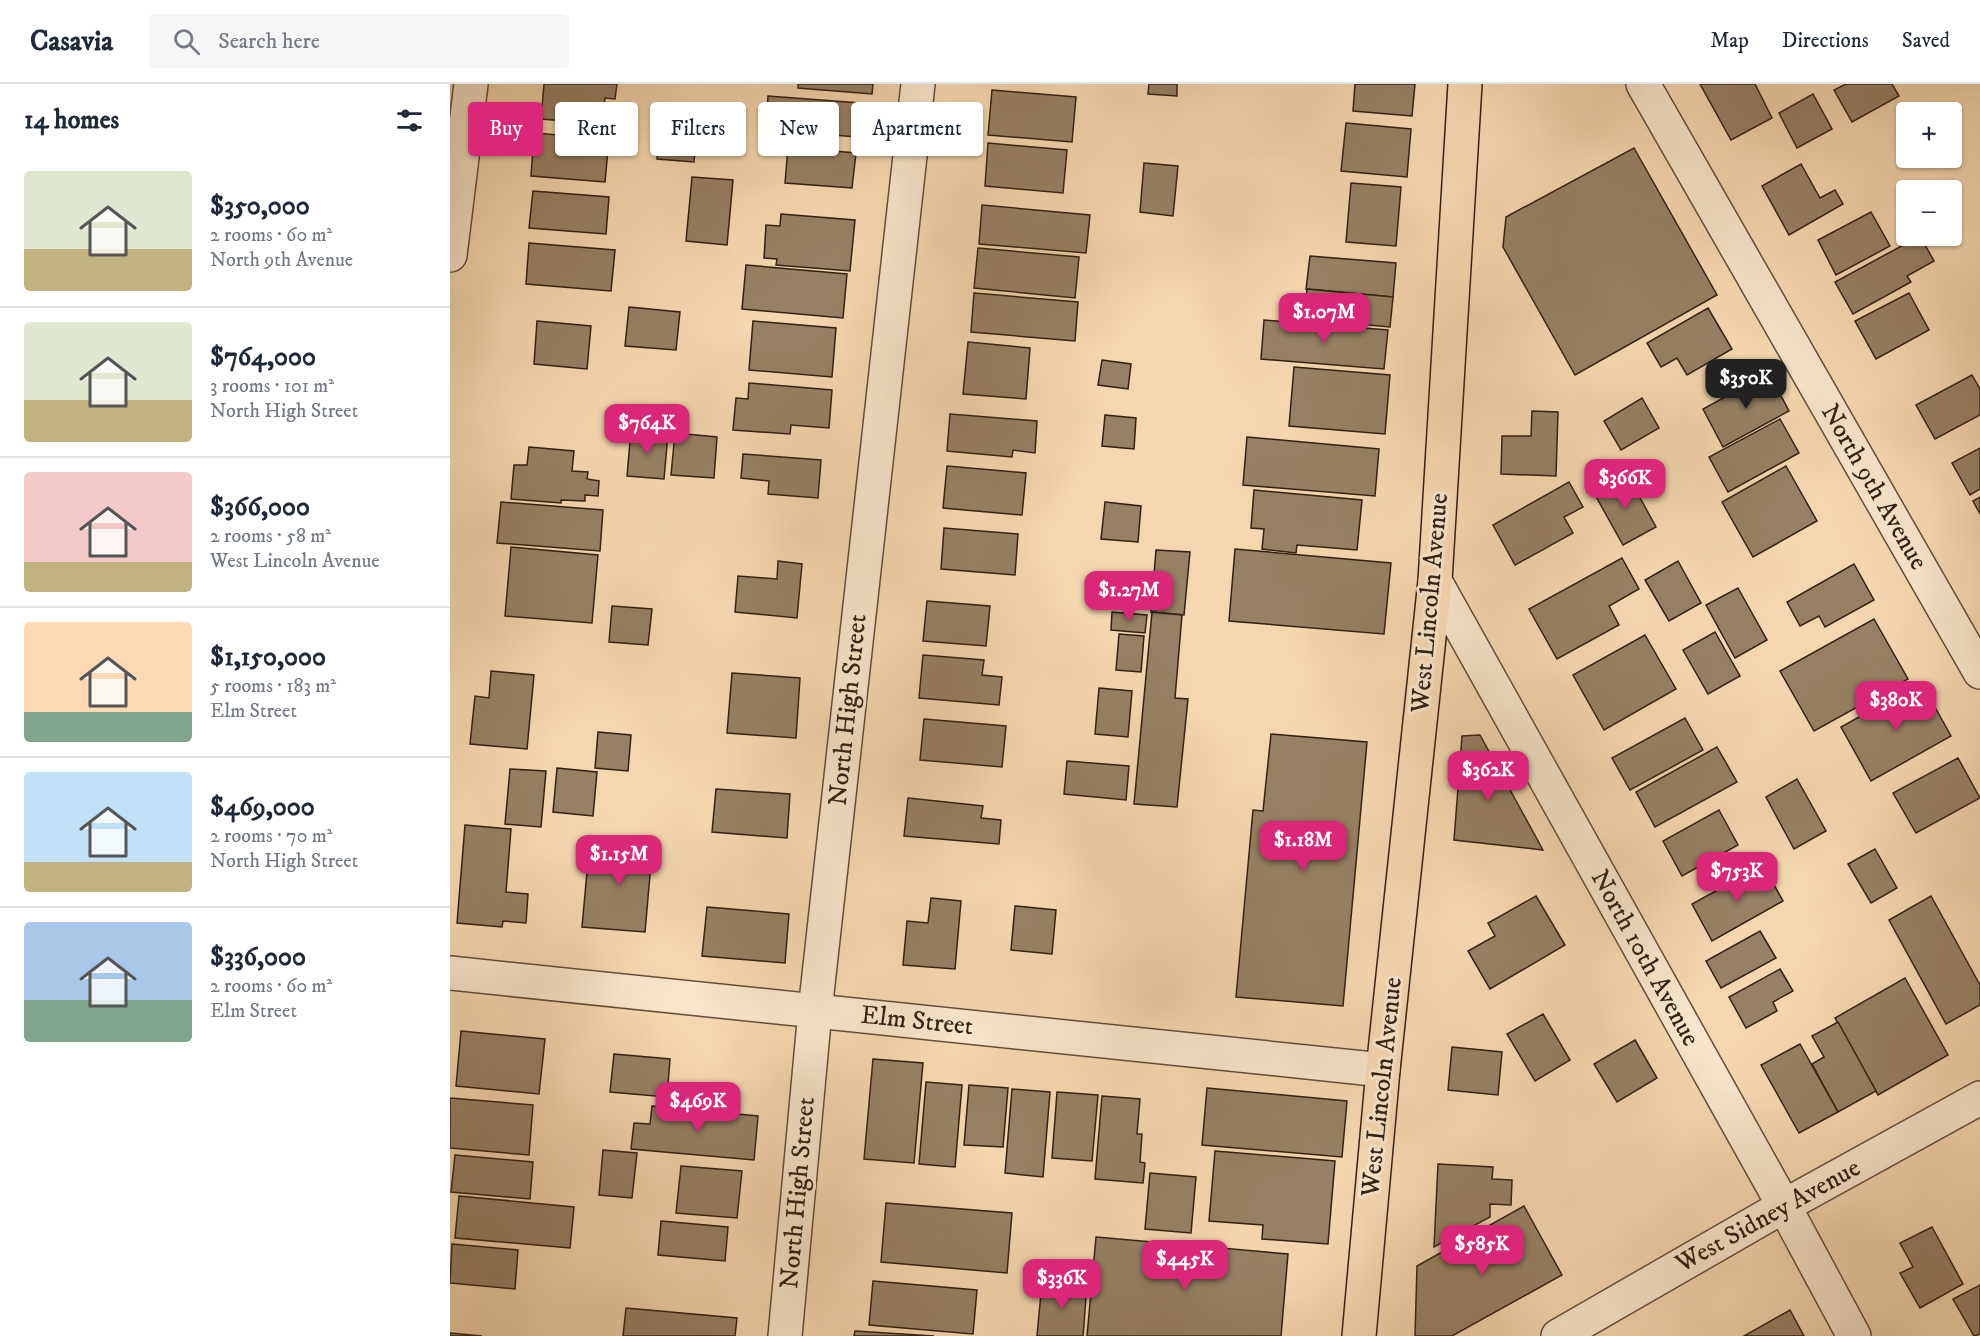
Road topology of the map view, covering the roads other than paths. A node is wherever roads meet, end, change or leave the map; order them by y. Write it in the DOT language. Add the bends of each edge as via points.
graph roads {
  1 [pos="471,84"];
  2 [pos="918,84"];
  3 [pos="1643,84"];
  4 [pos="1470,87"];
  5 [pos="450,255"];
  6 [pos="1435,581"];
  7 [pos="1980,672"];
  8 [pos="450,973"];
  9 [pos="815,1011"];
  10 [pos="1383,1070"];
  11 [pos="1980,1098"];
  12 [pos="1784,1206"];
  13 [pos="785,1336"];
  14 [pos="1359,1336"];
  15 [pos="1558,1336"];
  16 [pos="1854,1336"];
  1 -- 5 [label="street"];
  2 -- 9 [label="street, North High Street"];
  3 -- 7 [label="street, North 9th Avenue"];
  4 -- 6 [label="main road, West Lincoln Avenue"];
  6 -- 10 [label="main road, West Lincoln Avenue"];
  6 -- 12 [label="street, North 10th Avenue"];
  8 -- 9 [label="street, Elm Street"];
  9 -- 10 [label="street, Elm Street"];
  9 -- 13 [label="street, North High Street"];
  10 -- 14 [label="main road, West Lincoln Avenue"];
  11 -- 12 [label="street, West Sidney Avenue"];
  12 -- 15 [label="street, West Sidney Avenue"];
  12 -- 16 [label="street, North 10th Avenue"];
}
